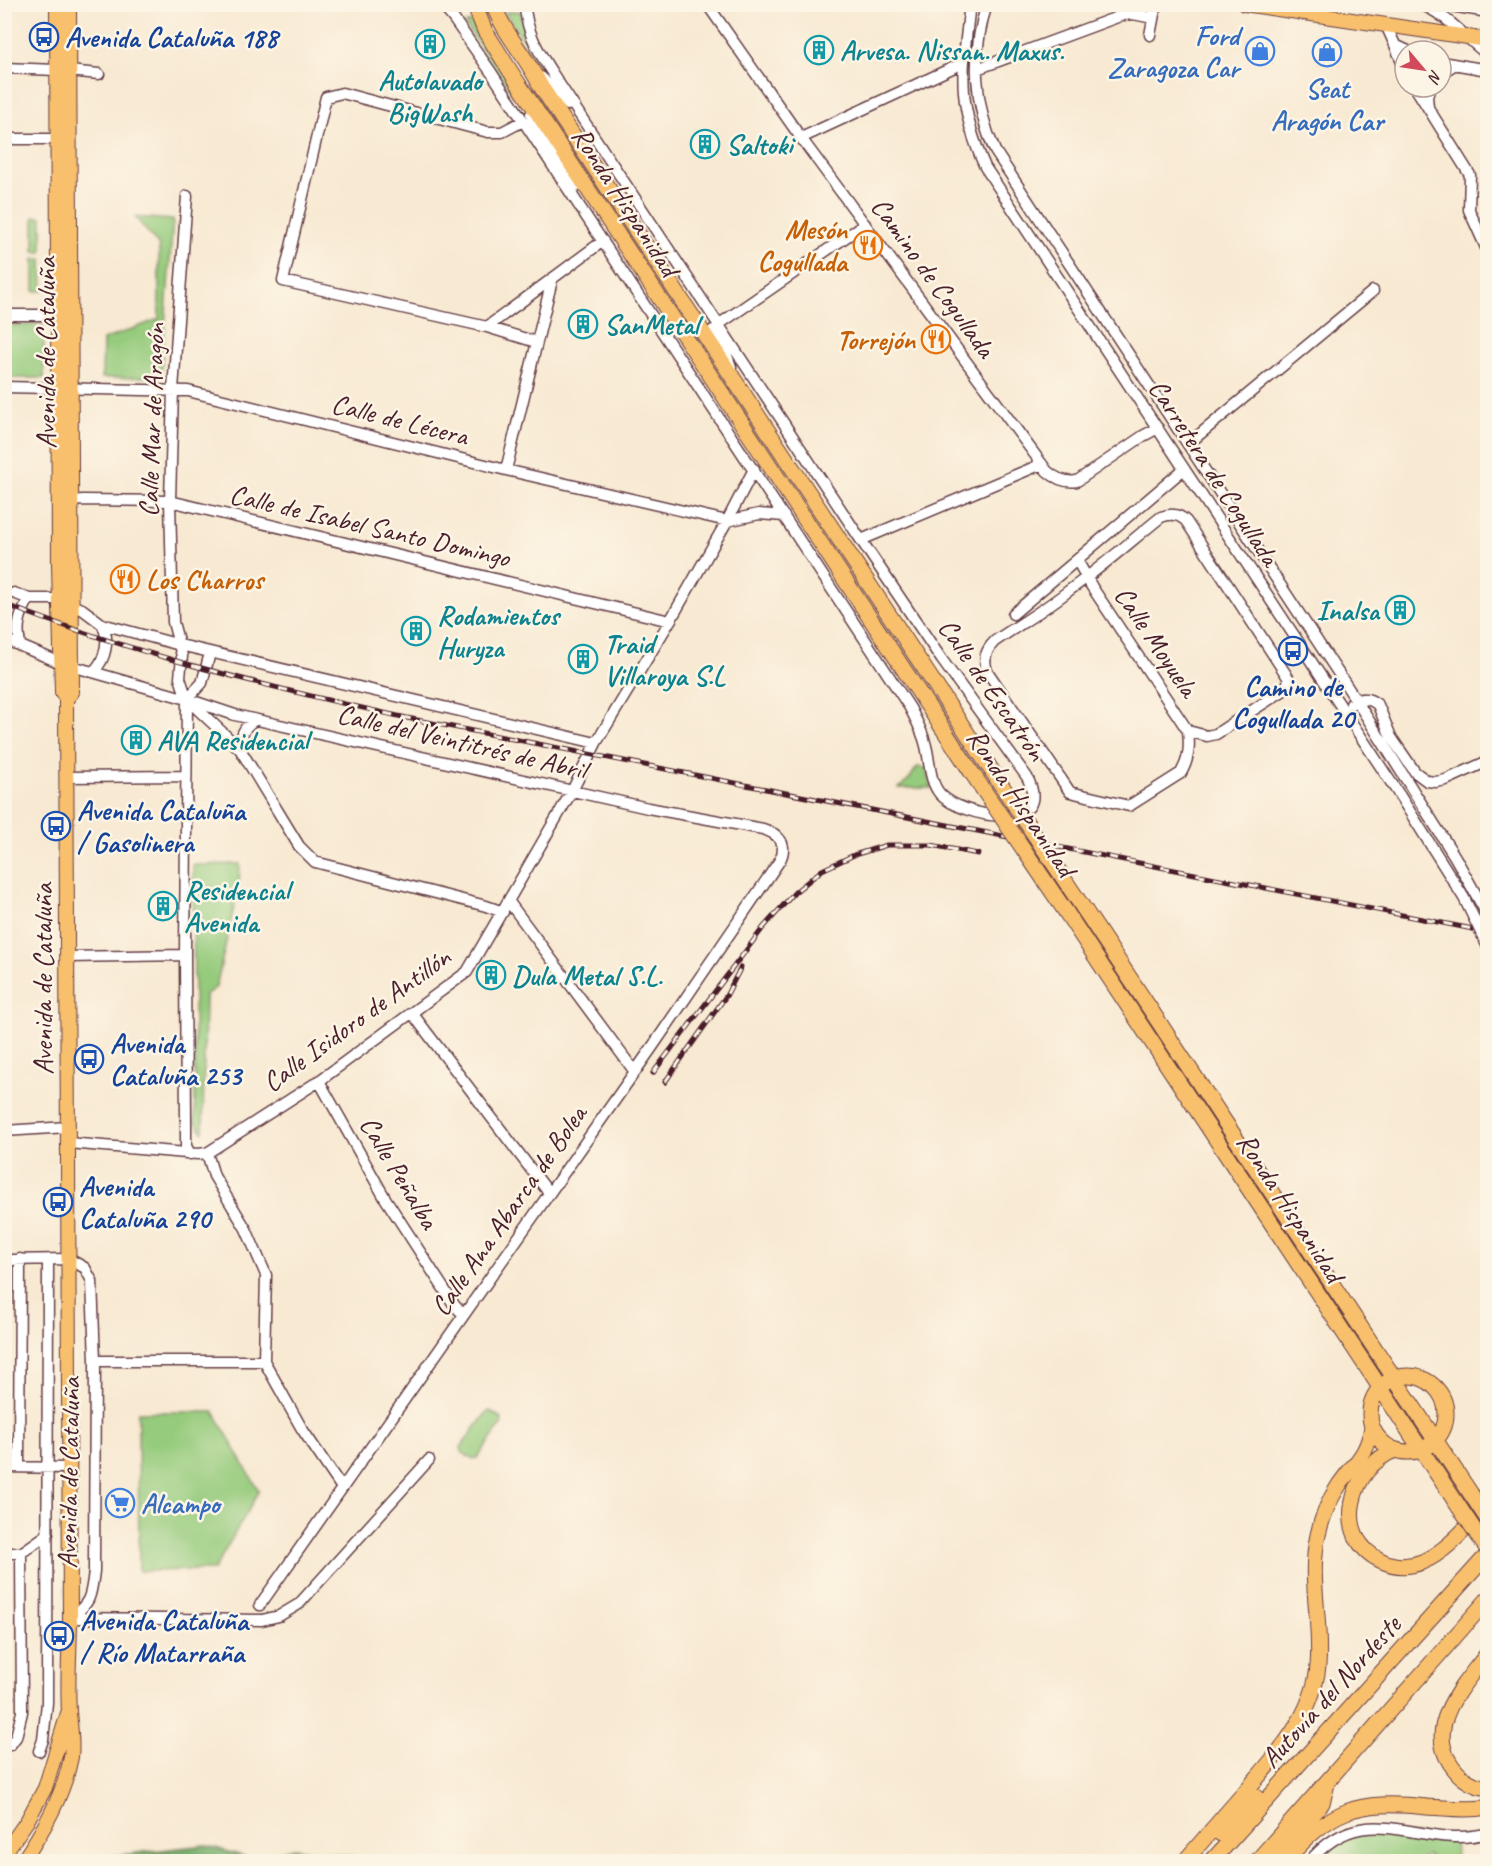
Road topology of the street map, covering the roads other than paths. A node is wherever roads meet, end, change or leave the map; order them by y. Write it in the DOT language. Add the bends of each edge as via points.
graph roads {
  1 [pos="57,4"];
  2 [pos="69,4"];
  3 [pos="441,4"];
  4 [pos="474,4"];
  5 [pos="493,4"];
  6 [pos="525,4"];
  7 [pos="707,4"];
  8 [pos="970,4"];
  9 [pos="987,4"];
  10 [pos="1156,4"];
  11 [pos="1244,4"];
  12 [pos="1420,4"];
  13 [pos="1439,4"];
  14 [pos="1488,12"];
  15 [pos="1153,18"];
  16 [pos="1386,25"];
  17 [pos="1150,35"];
  18 [pos="1467,37"];
  19 [pos="1488,40"];
  20 [pos="1393,41"];
  21 [pos="1488,55"];
  22 [pos="963,63"];
  23 [pos="1454,65"];
  24 [pos="4,68"];
  25 [pos="532,68"];
  26 [pos="977,69"];
  27 [pos="63,70"];
  28 [pos="1488,70"];
  29 [pos="99,74"];
  30 [pos="516,80"];
  31 [pos="1423,99"];
  32 [pos="1427,99"];
  33 [pos="1428,107"];
  34 [pos="581,118"];
  35 [pos="523,121"];
  36 [pos="801,138"];
  37 [pos="4,139"];
  38 [pos="58,139"];
  39 [pos="187,196"];
  40 [pos="591,222"];
  41 [pos="865,224"];
  42 [pos="603,241"];
  43 [pos="668,247"];
  44 [pos="1488,252"];
  45 [pos="552,280"];
  46 [pos="636,290"];
  47 [pos="1373,291"];
  48 [pos="4,315"];
  49 [pos="58,315"];
  50 [pos="718,325"];
  51 [pos="487,327"];
  52 [pos="536,342"];
  53 [pos="736,381"];
  54 [pos="4,387"];
  55 [pos="65,388"];
  56 [pos="173,390"];
  57 [pos="732,408"];
  58 [pos="1158,428"];
  59 [pos="1188,444"];
  60 [pos="1042,464"];
  61 [pos="754,469"];
  62 [pos="1184,469"];
  63 [pos="506,470"];
  64 [pos="71,501"];
  65 [pos="170,501"];
  66 [pos="60,511"];
  67 [pos="784,516"];
  68 [pos="727,521"];
  69 [pos="861,540"];
  70 [pos="1077,560"];
  71 [pos="1087,577"];
  72 [pos="14,593"];
  73 [pos="29,599"];
  74 [pos="66,603"];
  75 [pos="1013,614"];
  76 [pos="669,621"];
  77 [pos="102,624"];
  78 [pos="4,639"];
  79 [pos="20,644"];
  80 [pos="180,645"];
  81 [pos="210,652"];
  82 [pos="67,664"];
  83 [pos="93,671"];
  84 [pos="187,699"];
  85 [pos="1356,700"];
  86 [pos="1345,714"];
  87 [pos="255,720"];
  88 [pos="1188,731"];
  89 [pos="596,743"];
  90 [pos="240,749"];
  91 [pos="1488,761"];
  92 [pos="186,776"];
  93 [pos="67,777"];
  94 [pos="572,791"];
  95 [pos="780,839"];
  96 [pos="509,902"];
  97 [pos="503,912"];
  98 [pos="1488,916"];
  99 [pos="1488,947"];
  100 [pos="185,955"];
  101 [pos="67,957"];
  102 [pos="412,1013"];
  103 [pos="635,1072"];
  104 [pos="319,1081"];
  105 [pos="68,1127"];
  106 [pos="4,1131"];
  107 [pos="68,1143"];
  108 [pos="186,1151"];
  109 [pos="207,1153"];
  110 [pos="549,1193"];
  111 [pos="20,1259"];
  112 [pos="69,1259"];
  113 [pos="4,1260"];
  114 [pos="48,1260"];
  115 [pos="464,1315"];
  116 [pos="95,1361"];
  117 [pos="264,1361"];
  118 [pos="1395,1379"];
  119 [pos="1381,1388"];
  120 [pos="1372,1427"];
  121 [pos="1436,1441"];
  122 [pos="1395,1450"];
  123 [pos="1421,1450"];
  124 [pos="429,1460"];
  125 [pos="4,1467"];
  126 [pos="19,1467"];
  127 [pos="47,1467"];
  128 [pos="69,1468"];
  129 [pos="342,1488"];
  130 [pos="1488,1505"];
  131 [pos="1488,1520"];
  132 [pos="48,1534"];
  133 [pos="1488,1552"];
  134 [pos="4,1553"];
  135 [pos="21,1553"];
  136 [pos="1488,1599"];
  137 [pos="260,1605"];
  138 [pos="70,1618"];
  139 [pos="1488,1653"];
  140 [pos="47,1703"];
  141 [pos="69,1712"];
  142 [pos="4,1745"];
  143 [pos="39,1751"];
  144 [pos="1307,1755"];
  145 [pos="1329,1778"];
  146 [pos="1488,1788"];
  147 [pos="1488,1807"];
  148 [pos="1488,1833"];
  149 [pos="6,1852"];
  150 [pos="23,1861"];
  151 [pos="1184,1862"];
  152 [pos="1196,1862"];
  153 [pos="1211,1862"];
  154 [pos="1256,1862"];
  155 [pos="1270,1862"];
  156 [pos="1284,1862"];
  157 [pos="1309,1862"];
  1 -- 27 [label="main road, Avenida de Cataluña"];
  2 -- 27 [label="main road, Avenida de Cataluña"];
  3 -- 35 [label="street, Calle de Escatrón"];
  4 -- 30 [label="highway, Ronda Hispanidad" via="485,31"];
  5 -- 25 [label="highway, Ronda Hispanidad"];
  6 -- 34 [label="street, Calle de Escatrón" via="529,28 540,53"];
  7 -- 36 [label="street, Camino de Cogullada"];
  8 -- 22 [label="street, Carretera de Cogullada"];
  9 -- 26 [label="street, Carretera de Cogullada"];
  10 -- 15 [label="street"];
  11 -- 16 [label="main road"];
  12 -- 18 [label="street" via="1444,17"];
  13 -- 14 [label="street"];
  15 -- 17 [label="street"];
  15 -- 26 [label="street" via="1123,15"];
  16 -- 18 [label="main road"];
  16 -- 20 [label="street"];
  18 -- 19 [label="main road"];
  18 -- 21 [label="street"];
  22 -- 36 [label="street"];
  22 -- 58 [label="street, Carretera de Cogullada" via="964,106 985,167"];
  23 -- 28 [label="street"];
  24 -- 27 [label="street"];
  25 -- 34 [label="street, Calle de Escatrón"];
  25 -- 53 [label="highway, Ronda Hispanidad"];
  26 -- 59 [label="street, Carretera de Cogullada" via="979,104 995,151"];
  27 -- 29 [label="street"];
  27 -- 38 [label="main road, Avenida de Cataluña"];
  27 -- 55 [label="main road, Avenida de Cataluña"];
  30 -- 40 [label="street, Ronda Hispanidad" via="539,129 576,187"];
  30 -- 57 [label="highway, Ronda Hispanidad"];
  31 -- 33 [label="street"];
  32 -- 33 [label="street"];
  33 -- 44 [label="street" via="1470,175 1469,210"];
  34 -- 43 [label="street, Calle de Escatrón"];
  35 -- 40 [label="street, Calle de Escatrón"];
  35 -- 51 [label="street" via="502,132 488,132 342,93 326,97 283,281"];
  36 -- 41 [label="street, Camino de Cogullada"];
  37 -- 38 [label="street"];
  38 -- 49 [label="main road, Avenida de Cataluña"];
  39 -- 56 [label="street, Calle Mar de Aragón"];
  40 -- 42 [label="street, Calle de Escatrón"];
  41 -- 50 [label="street"];
  41 -- 60 [label="street, Camino de Cogullada"];
  42 -- 45 [label="street"];
  42 -- 46 [label="street, Calle de Escatrón"];
  43 -- 50 [label="street, Calle de Escatrón"];
  43 -- 53 [label="street, Ronda Hispanidad" via="677,273 718,339"];
  45 -- 51 [label="street"];
  45 -- 52 [label="street"];
  46 -- 57 [label="street, Calle de Escatrón" via="672,329 710,385"];
  46 -- 61 [label="street, Calle de Escatrón"];
  47 -- 59 [label="street"];
  48 -- 49 [label="street"];
  49 -- 55 [label="main road, Avenida de Cataluña"];
  50 -- 69 [label="street, Calle de Escatrón"];
  51 -- 52 [label="street"];
  52 -- 63 [label="street"];
  53 -- 118 [label="highway, Ronda Hispanidad, bridge"];
  54 -- 55 [label="street, Calle de Lécera"];
  55 -- 56 [label="street, Calle de Lécera"];
  55 -- 64 [label="main road, Avenida de Cataluña"];
  55 -- 66 [label="main road, Avenida de Cataluña"];
  56 -- 63 [label="street, Calle de Lécera"];
  56 -- 65 [label="street, Calle Mar de Aragón"];
  57 -- 119 [label="highway, Ronda Hispanidad, bridge"];
  58 -- 60 [label="street, Camino de Cogullada" via="1077,481 1059,480"];
  58 -- 62 [label="street, Carretera de Cogullada"];
  59 -- 85 [label="street, Carretera de Cogullada"];
  60 -- 69 [label="street"];
  61 -- 67 [label="street, Calle de Escatrón"];
  61 -- 68 [label="street, Calle Isidoro de Antillón"];
  62 -- 70 [label="street"];
  62 -- 86 [label="street, Carretera de Cogullada"];
  63 -- 68 [label="street, Calle de Lécera"];
  64 -- 65 [label="street, Calle de Isabel Santo Domingo"];
  64 -- 66 [label="street"];
  64 -- 74 [label="main road, Avenida de Cataluña"];
  65 -- 76 [label="street, Calle de Isabel Santo Domingo"];
  65 -- 80 [label="street, Calle Mar de Aragón" via="173,622"];
  66 -- 74 [label="main road, Avenida de Cataluña"];
  67 -- 68 [label="street" via="759,514"];
  67 -- 69 [label="street, Calle de Escatrón" via="914,716 940,794 966,810 1009,816 1021,813 1033,797 1028,777"];
  68 -- 76 [label="street, Calle Isidoro de Antillón"];
  70 -- 71 [label="street, Calle Moyuela"];
  70 -- 75 [label="street"];
  71 -- 88 [label="street, Calle Moyuela"];
  71 -- 88 [label="street, Calle Moyuela" via="1161,517 1178,515 1186,521 1289,679 1284,690 1216,734"];
  71 -- 88 [label="street, Calle Moyuela" via="995,641 988,648 987,670 1065,787 1074,794 1129,806 1136,803 1181,773 1190,748"];
  72 -- 73 [label="street"];
  73 -- 74 [label="street"];
  73 -- 79 [label="street" via="18,626"];
  74 -- 77 [label="street, Calle del Veintitrés de Abril"];
  74 -- 82 [label="main road, Avenida de Cataluña"];
  76 -- 89 [label="street, Calle Isidoro de Antillón"];
  77 -- 80 [label="street, Calle del Veintitrés de Abril"];
  77 -- 83 [label="street" via="107,634 105,651"];
  78 -- 79 [label="street, Calle del Veintitrés de Abril"];
  79 -- 82 [label="street, Calle del Veintitrés de Abril"];
  80 -- 81 [label="street, Calle del Veintitrés de Abril"];
  80 -- 84 [label="street" via="180,678"];
  81 -- 84 [label="street" via="202,683"];
  81 -- 89 [label="street, Calle del Veintitrés de Abril"];
  82 -- 83 [label="street, Calle del Veintitrés de Abril"];
  82 -- 93 [label="main road, Avenida de Cataluña" via="72,692 66,699"];
  83 -- 84 [label="street, Calle del Veintitrés de Abril"];
  84 -- 87 [label="street, Calle del Veintitrés de Abril"];
  84 -- 90 [label="street"];
  84 -- 92 [label="street"];
  85 -- 86 [label="street"];
  85 -- 91 [label="street" via="1375,702 1415,772 1427,781 1446,780"];
  85 -- 98 [label="street, Carretera de Cogullada"];
  86 -- 99 [label="street, Carretera de Cogullada, bridge" via="1464,898"];
  87 -- 90 [label="street" via="241,734"];
  87 -- 94 [label="street, Calle del Veintitrés de Abril"];
  89 -- 94 [label="street, Calle Isidoro de Antillón"];
  90 -- 97 [label="street" via="299,846 315,862"];
  92 -- 93 [label="street"];
  92 -- 100 [label="street"];
  93 -- 101 [label="main road, Avenida de Cataluña"];
  94 -- 95 [label="street, Calle del Veintitrés de Abril" via="763,829"];
  94 -- 96 [label="street, Calle Isidoro de Antillón"];
  95 -- 103 [label="street, Calle Ana Abarca de Bolea" via="784,850 780,860"];
  96 -- 97 [label="street, Calle Isidoro de Antillón"];
  96 -- 103 [label="street"];
  97 -- 102 [label="street, Calle Isidoro de Antillón" via="467,972"];
  100 -- 101 [label="street"];
  100 -- 108 [label="street"];
  101 -- 105 [label="main road, Avenida de Cataluña"];
  102 -- 104 [label="street, Calle Isidoro de Antillón"];
  102 -- 110 [label="street"];
  103 -- 110 [label="street, Calle Ana Abarca de Bolea"];
  104 -- 109 [label="street, Calle Isidoro de Antillón"];
  104 -- 115 [label="street, Calle Peñalba" via="385,1198"];
  105 -- 106 [label="street"];
  105 -- 107 [label="main road, Avenida de Cataluña"];
  107 -- 108 [label="street"];
  107 -- 112 [label="main road, Avenida de Cataluña"];
  108 -- 109 [label="street"];
  109 -- 117 [label="street" via="214,1176 246,1229 266,1275"];
  110 -- 115 [label="street, Calle Ana Abarca de Bolea"];
  111 -- 113 [label="street"];
  111 -- 114 [label="street"];
  111 -- 126 [label="street"];
  112 -- 114 [label="street"];
  112 -- 116 [label="street, Avenida de Cataluña" via="85,1268 92,1281"];
  112 -- 128 [label="main road, Avenida de Cataluña"];
  114 -- 127 [label="street, Avenida de Cataluña"];
  115 -- 129 [label="street, Calle Ana Abarca de Bolea"];
  116 -- 117 [label="street"];
  116 -- 138 [label="street, Avenida de Cataluña" via="92,1589 86,1605"];
  117 -- 129 [label="street" via="302,1429"];
  118 -- 119 [label="highway"];
  118 -- 121 [label="highway, Ronda Hispanidad"];
  118 -- 121 [label="highway" via="1425,1380 1442,1397 1446,1420"];
  119 -- 120 [label="highway" via="1372,1403"];
  119 -- 123 [label="highway, Ronda Hispanidad"];
  120 -- 122 [label="highway" via="1381,1441"];
  120 -- 151 [label="highway" via="1362,1458 1330,1500 1318,1536 1314,1578 1318,1663 1311,1699 1271,1761"];
  121 -- 123 [label="highway"];
  121 -- 131 [label="highway, Ronda Hispanidad, bridge"];
  122 -- 123 [label="highway"];
  122 -- 130 [label="highway" via="1366,1471 1352,1505 1356,1536 1365,1550 1378,1559 1407,1566 1422,1562 1443,1549"];
  123 -- 133 [label="highway, Ronda Hispanidad, bridge"];
  124 -- 138 [label="street" via="299,1604 279,1616 262,1620"];
  125 -- 126 [label="street"];
  126 -- 127 [label="street"];
  127 -- 128 [label="street"];
  127 -- 132 [label="street, Avenida de Cataluña"];
  128 -- 138 [label="main road, Avenida de Cataluña"];
  129 -- 137 [label="street, Calle Ana Abarca de Bolea"];
  132 -- 135 [label="street"];
  132 -- 140 [label="street, Avenida de Cataluña"];
  133 -- 144 [label="highway, Autovía del Nordeste"];
  134 -- 135 [label="street"];
  135 -- 142 [label="street" via="22,1712 16,1737 10,1745"];
  136 -- 145 [label="highway, Autovía del Nordeste"];
  138 -- 141 [label="main road, Avenida de Cataluña"];
  139 -- 146 [label="highway" via="1450,1706 1442,1736 1444,1752 1453,1768 1467,1781"];
  140 -- 141 [label="street"];
  140 -- 143 [label="street, Avenida de Cataluña"];
  141 -- 149 [label="main road, Avenida de Cataluña" via="45,1788"];
  141 -- 150 [label="main road, Avenida de Cataluña" via="72,1742 68,1770 48,1820"];
  144 -- 152 [label="highway" via="1251,1802"];
  144 -- 153 [label="highway, Autovía del Nordeste"];
  145 -- 154 [label="highway, Autovía del Nordeste"];
  145 -- 155 [label="highway" via="1322,1803"];
  147 -- 156 [label="highway" via="1378,1804 1356,1808 1323,1824"];
  148 -- 157 [label="street" via="1455,1836 1359,1828 1339,1835"];
}
